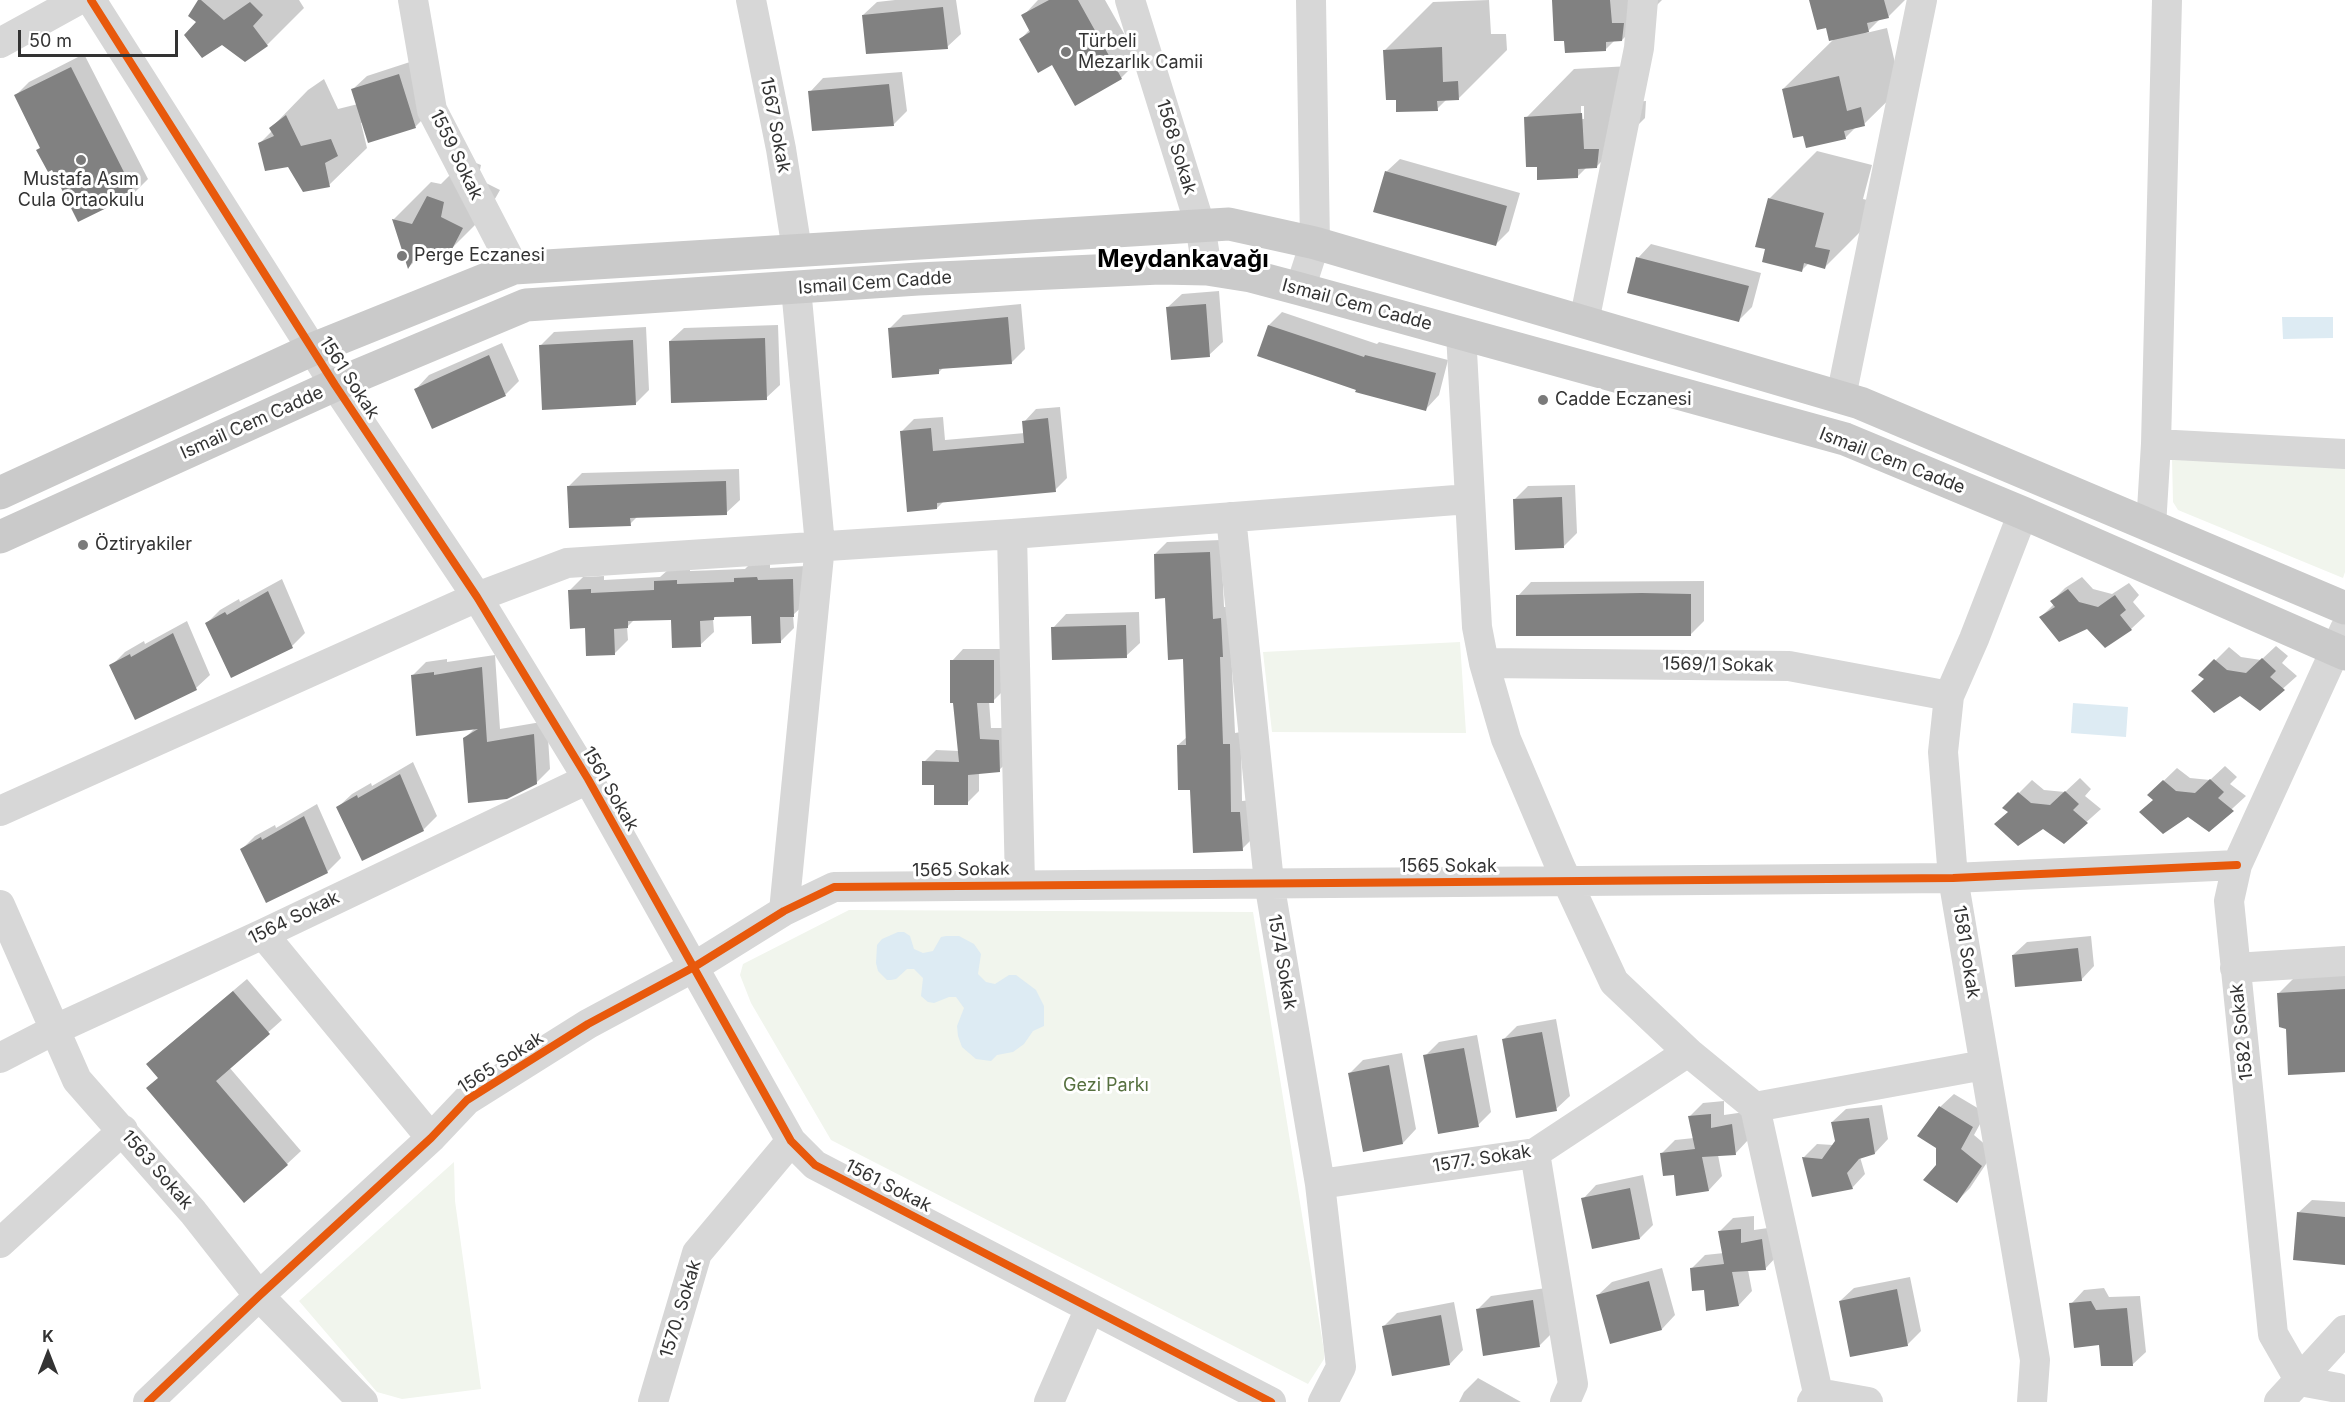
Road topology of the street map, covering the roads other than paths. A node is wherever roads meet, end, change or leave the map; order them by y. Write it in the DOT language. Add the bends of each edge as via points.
graph roads {
  1 [pos="78,0"];
  2 [pos="91,0"];
  3 [pos="413,0"];
  4 [pos="751,0"];
  5 [pos="1130,0"];
  6 [pos="1311,0"];
  7 [pos="1643,0"];
  8 [pos="1922,0"];
  9 [pos="2167,0"];
  10 [pos="0,43"];
  11 [pos="1200,225"];
  12 [pos="1315,243"];
  13 [pos="796,250"];
  14 [pos="514,268"];
  15 [pos="1207,269"];
  16 [pos="796,288"];
  17 [pos="1300,289"];
  18 [pos="1584,322"];
  19 [pos="1461,333"];
  20 [pos="313,349"];
  21 [pos="335,385"];
  22 [pos="1841,398"];
  23 [pos="2156,444"];
  24 [pos="2345,454"];
  25 [pos="0,493"];
  26 [pos="1470,498"];
  27 [pos="2023,513"];
  28 [pos="1231,517"];
  29 [pos="2151,526"];
  30 [pos="1012,534"];
  31 [pos="0,537"];
  32 [pos="820,545"];
  33 [pos="477,597"];
  34 [pos="2345,608"];
  35 [pos="2342,644"];
  36 [pos="1484,663"];
  37 [pos="1949,696"];
  38 [pos="588,779"];
  39 [pos="0,811"];
  40 [pos="2237,865"];
  41 [pos="1953,878"];
  42 [pos="1269,882"];
  43 [pos="1568,882"];
  44 [pos="1020,884"];
  45 [pos="0,905"];
  46 [pos="784,911"];
  47 [pos="263,934"];
  48 [pos="2345,961"];
  49 [pos="694,967"];
  50 [pos="2235,968"];
  51 [pos="54,1030"];
  52 [pos="1688,1052"];
  53 [pos="0,1058"];
  54 [pos="1984,1065"];
  55 [pos="1755,1107"];
  56 [pos="123,1130"];
  57 [pos="432,1138"];
  58 [pos="791,1141"];
  59 [pos="1535,1153"];
  60 [pos="1320,1184"];
  61 [pos="0,1243"];
  62 [pos="259,1296"];
  63 [pos="1090,1308"];
  64 [pos="2345,1330"];
  65 [pos="2300,1381"];
  66 [pos="2345,1394"];
  67 [pos="1815,1398"];
  68 [pos="148,1402"];
  69 [pos="363,1402"];
  70 [pos="653,1402"];
  71 [pos="1049,1402"];
  72 [pos="1271,1402"];
  73 [pos="1323,1402"];
  74 [pos="1565,1402"];
  75 [pos="1868,1402"];
  76 [pos="2032,1402"];
  77 [pos="2279,1402"];
  1 -- 10 [label="street"];
  2 -- 20 [label="street, 1561 Sokak"];
  3 -- 14 [label="street, 1559 Sokak" via="432,110"];
  4 -- 13 [label="street, 1567 Sokak" via="781,149"];
  5 -- 11 [label="street, 1568 Sokak"];
  6 -- 12 [label="street"];
  7 -- 18 [label="street" via="1639,48"];
  8 -- 22 [label="street"];
  9 -- 23 [label="street"];
  11 -- 12 [label="main road, Ismail Cem Cadde" via="1229,224"];
  11 -- 13 [label="main road, Ismail Cem Cadde"];
  11 -- 15 [label="street, 1568 Sokak"];
  12 -- 17 [label="street"];
  12 -- 18 [label="main road, Ismail Cem Cadde"];
  13 -- 14 [label="main road, Ismail Cem Cadde"];
  14 -- 20 [label="main road, Ismail Cem Cadde"];
  15 -- 16 [label="main road, Ismail Cem Cadde" via="918,279"];
  15 -- 17 [label="main road, Ismail Cem Cadde"];
  16 -- 21 [label="main road, Ismail Cem Cadde" via="526,305"];
  16 -- 32 [label="street"];
  17 -- 19 [label="main road, Ismail Cem Cadde"];
  18 -- 22 [label="main road, Ismail Cem Cadde"];
  19 -- 26 [label="street"];
  19 -- 27 [label="main road, Ismail Cem Cadde" via="1845,440"];
  20 -- 21 [label="street, 1561 Sokak"];
  20 -- 25 [label="main road, Ismail Cem Cadde"];
  21 -- 31 [label="main road, Ismail Cem Cadde"];
  21 -- 33 [label="street, 1561 Sokak"];
  22 -- 29 [label="main road, Ismail Cem Cadde"];
  23 -- 24 [label="street"];
  23 -- 29 [label="street"];
  26 -- 28 [label="street"];
  26 -- 36 [label="street" via="1477,627"];
  27 -- 35 [label="main road, Ismail Cem Cadde"];
  27 -- 37 [label="street, 1581 Sokak"];
  28 -- 30 [label="street"];
  28 -- 42 [label="street, 1574 Sokak"];
  29 -- 34 [label="main road, Ismail Cem Cadde"];
  30 -- 32 [label="street"];
  30 -- 44 [label="street"];
  32 -- 33 [label="street" via="567,563"];
  32 -- 46 [label="street"];
  33 -- 38 [label="street, 1561 Sokak"];
  33 -- 39 [label="street"];
  35 -- 40 [label="street, 1582 Sokak"];
  36 -- 37 [label="street, 1569/1 Sokak" via="1789,666"];
  36 -- 43 [label="street" via="1506,739"];
  37 -- 41 [label="street, 1581 Sokak" via="1943,752"];
  38 -- 47 [label="street, 1564 Sokak"];
  38 -- 49 [label="street, 1561 Sokak"];
  40 -- 41 [label="street, 1565 Sokak"];
  40 -- 50 [label="street, 1582 Sokak" via="2229,901"];
  41 -- 43 [label="street, 1565 Sokak"];
  41 -- 54 [label="street, 1581 Sokak"];
  42 -- 43 [label="street, 1565 Sokak"];
  42 -- 44 [label="street, 1565 Sokak"];
  42 -- 60 [label="street, 1574 Sokak"];
  43 -- 52 [label="street" via="1614,982"];
  44 -- 46 [label="street, 1565 Sokak" via="834,887"];
  45 -- 51 [label="street, 1563 Sokak"];
  46 -- 49 [label="street, 1565 Sokak"];
  47 -- 51 [label="street, 1564 Sokak"];
  47 -- 57 [label="street"];
  48 -- 50 [label="street"];
  49 -- 57 [label="street, 1565 Sokak" via="588,1024 467,1100"];
  49 -- 58 [label="street, 1561 Sokak"];
  50 -- 65 [label="street, 1582 Sokak" via="2273,1334"];
  51 -- 53 [label="street, 1564 Sokak"];
  51 -- 56 [label="street, 1563 Sokak" via="77,1080"];
  52 -- 55 [label="street"];
  52 -- 59 [label="street, 1577. Sokak"];
  54 -- 55 [label="street"];
  54 -- 76 [label="street, 1581 Sokak" via="2035,1360"];
  55 -- 67 [label="street"];
  56 -- 61 [label="street"];
  56 -- 62 [label="street, 1563 Sokak"];
  57 -- 62 [label="street, 1565 Sokak"];
  58 -- 63 [label="street, 1561 Sokak" via="815,1165"];
  58 -- 70 [label="street, 1570. Sokak" via="697,1253"];
  59 -- 60 [label="street, 1577. Sokak"];
  59 -- 74 [label="street" via="1573,1383"];
  60 -- 73 [label="street, 1574 Sokak" via="1341,1367"];
  62 -- 68 [label="street, 1565 Sokak"];
  62 -- 69 [label="street, 1563 Sokak"];
  63 -- 71 [label="street"];
  63 -- 72 [label="street, 1561 Sokak"];
  64 -- 65 [label="street"];
  65 -- 66 [label="street" via="2338,1388"];
  65 -- 77 [label="street"];
  67 -- 75 [label="street"];
}
